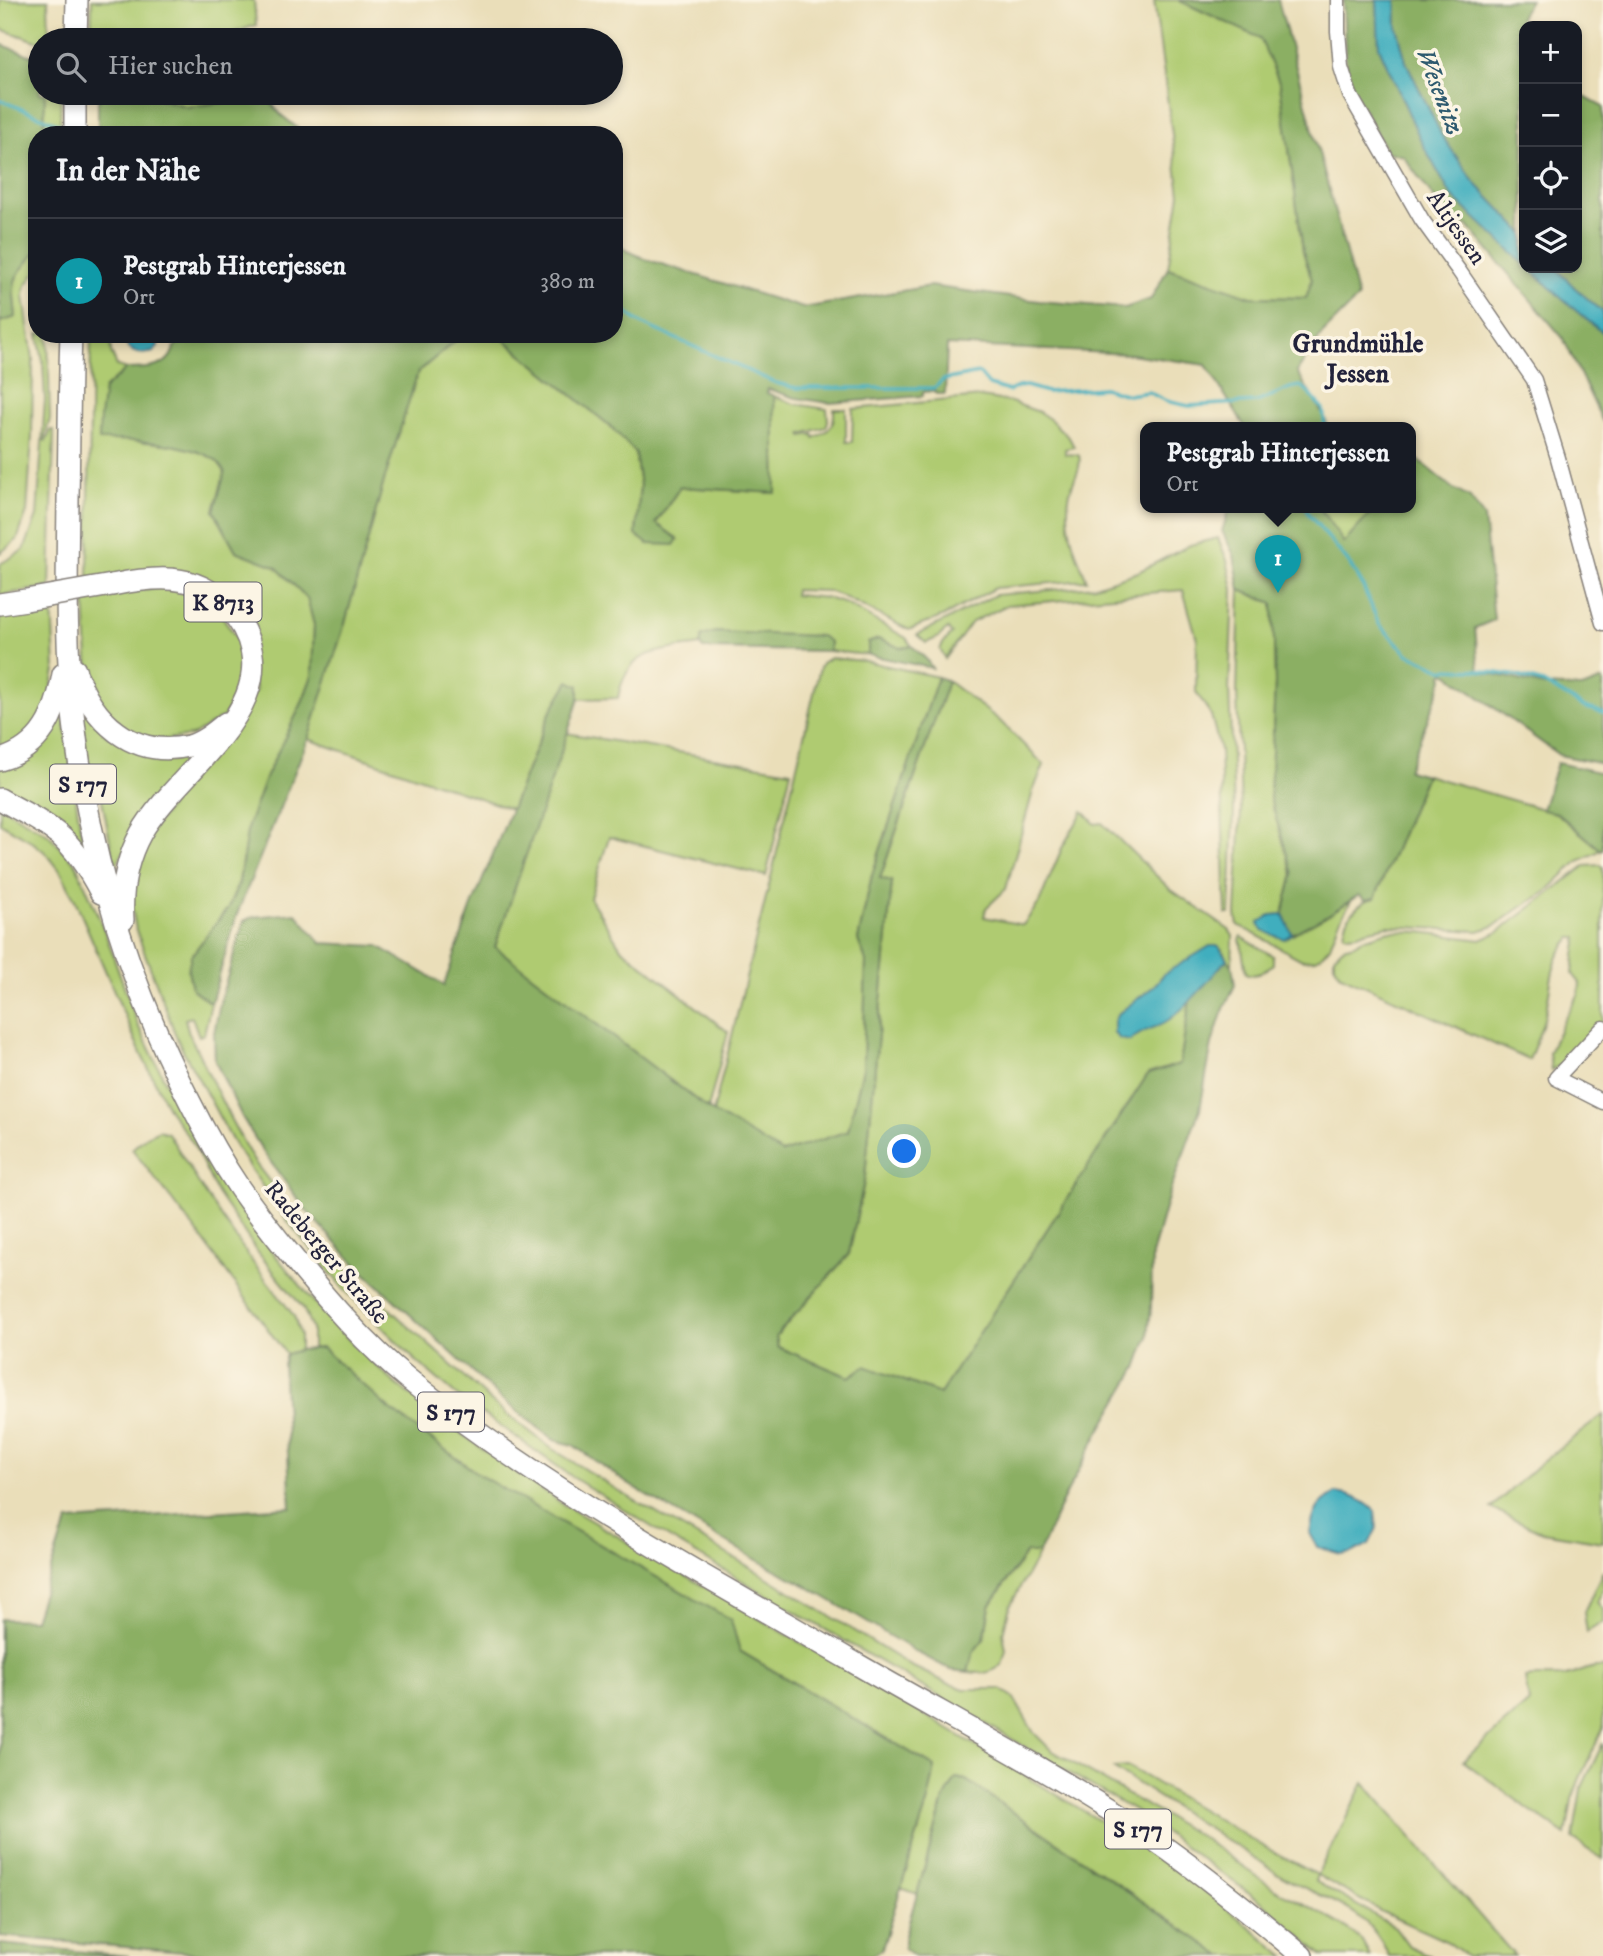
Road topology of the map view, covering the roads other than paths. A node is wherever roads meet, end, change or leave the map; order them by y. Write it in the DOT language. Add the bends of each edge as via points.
graph roads {
  1 [pos="77,0"];
  2 [pos="1338,0"];
  3 [pos="76,28"];
  4 [pos="75,105"];
  5 [pos="75,126"];
  6 [pos="71,343"];
  7 [pos="0,604"];
  8 [pos="1603,623"];
  9 [pos="68,648"];
  10 [pos="239,711"];
  11 [pos="0,760"];
  12 [pos="0,799"];
  13 [pos="115,918"];
  14 [pos="124,947"];
  15 [pos="1603,1028"];
  16 [pos="1603,1102"];
  17 [pos="1302,1956"];
  1 -- 3 [label="highway"];
  2 -- 8 [label="street, Altjessen" via="1341,67 1350,95 1422,220 1534,380"];
  4 -- 5 [label="highway"];
  6 -- 9 [label="highway, S 177"];
  7 -- 10 [label="highway, K 8713, bridge" via="152,578 180,579 206,589 226,605 244,630 252,660"];
  9 -- 10 [label="highway" via="99,717 141,745 191,745"];
  9 -- 11 [label="highway" via="60,694 49,721 29,747"];
  9 -- 13 [label="highway, S 177" via="79,764"];
  10 -- 14 [label="highway" via="213,749 152,817 132,850 123,898"];
  12 -- 13 [label="highway" via="60,835 93,878"];
  13 -- 14 [label="highway, S 177"];
  14 -- 17 [label="highway, Radeberger Straße / S 177" via="171,1066 223,1162 327,1299 405,1377 569,1494 1133,1826 1207,1877"];
  15 -- 16 [label="street" via="1556,1078"];
}
